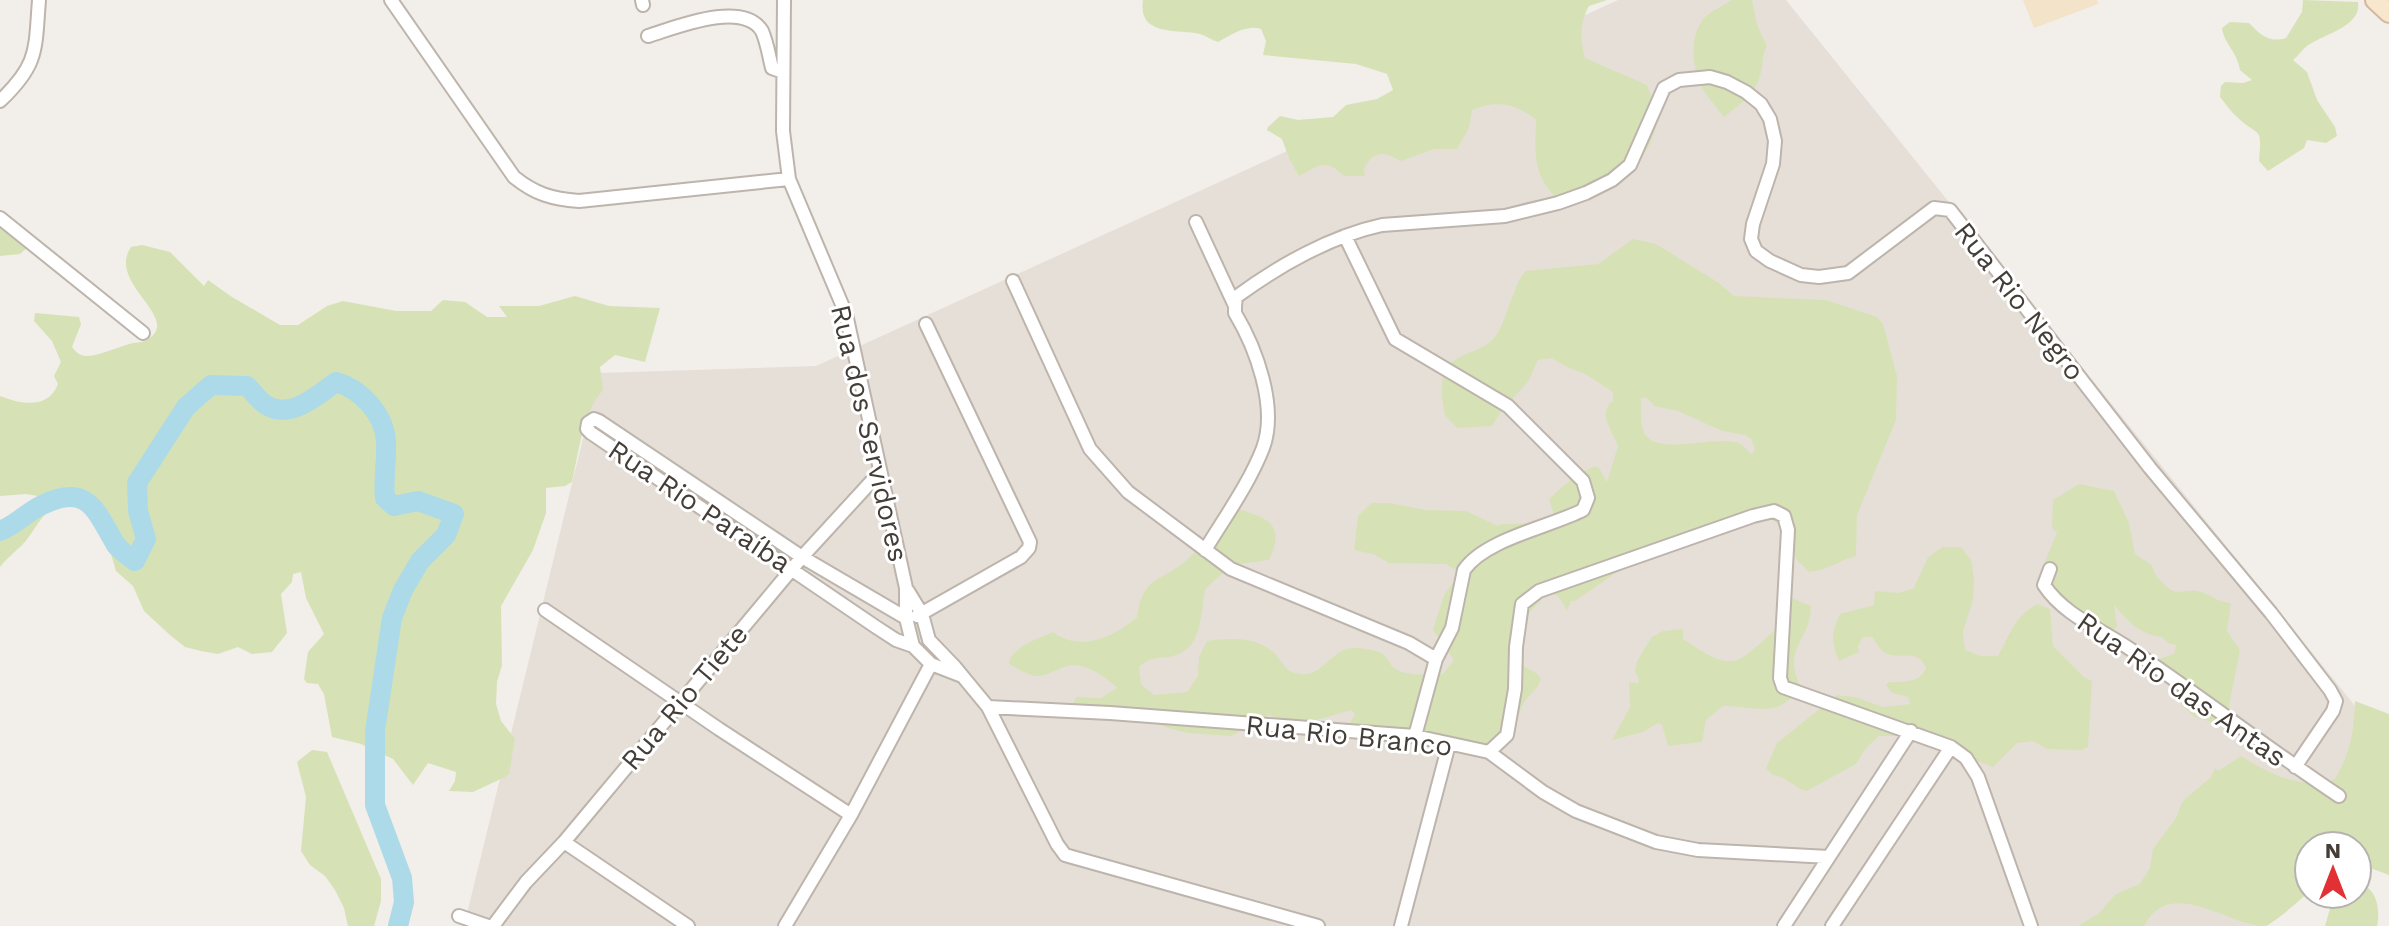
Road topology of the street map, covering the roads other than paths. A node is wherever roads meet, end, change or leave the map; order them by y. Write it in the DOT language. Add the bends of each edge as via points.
graph roads {
  1 [pos="39,0"];
  2 [pos="391,0"];
  3 [pos="784,0"];
  4 [pos="2375,0"];
  5 [pos="2389,13"];
  6 [pos="648,36"];
  7 [pos="783,72"];
  8 [pos="0,101"];
  9 [pos="789,179"];
  10 [pos="0,218"];
  11 [pos="1196,222"];
  12 [pos="1345,236"];
  13 [pos="1013,281"];
  14 [pos="1235,306"];
  15 [pos="926,324"];
  16 [pos="143,333"];
  17 [pos="880,472"];
  18 [pos="1205,550"];
  19 [pos="802,557"];
  20 [pos="793,569"];
  21 [pos="2050,569"];
  22 [pos="906,588"];
  23 [pos="545,610"];
  24 [pos="922,614"];
  25 [pos="906,618"];
  26 [pos="929,640"];
  27 [pos="913,646"];
  28 [pos="1436,659"];
  29 [pos="931,664"];
  30 [pos="962,676"];
  31 [pos="679,702"];
  32 [pos="988,707"];
  33 [pos="1911,731"];
  34 [pos="1415,736"];
  35 [pos="1449,744"];
  36 [pos="1951,747"];
  37 [pos="1489,752"];
  38 [pos="2295,767"];
  39 [pos="2339,796"];
  40 [pos="851,815"];
  41 [pos="564,842"];
  42 [pos="1829,857"];
  43 [pos="459,916"];
  44 [pos="491,926"];
  45 [pos="688,926"];
  46 [pos="785,926"];
  47 [pos="1318,926"];
  48 [pos="1401,926"];
  49 [pos="1784,926"];
  50 [pos="1832,926"];
  51 [pos="2031,926"];
  1 -- 8 [label="street" via="31,65"];
  2 -- 9 [label="street" via="514,177 534,192 579,201"];
  3 -- 7 [label="street, Rua dos Servidores"];
  4 -- 5 [label="main road"];
  6 -- 7 [label="street" via="717,13 739,12 761,30 772,68"];
  7 -- 9 [label="street, Rua dos Servidores"];
  9 -- 17 [label="street, Rua dos Servidores" via="846,314"];
  10 -- 16 [label="street"];
  11 -- 14 [label="street"];
  12 -- 14 [label="street, Rua Rio Negro" via="1257,281 1236,297"];
  12 -- 28 [label="street" via="1395,339 1508,406 1575,471 1588,491 1583,510 1490,548 1469,563 1452,628"];
  12 -- 38 [label="street, Rua Rio Negro" via="1382,225 1505,216 1558,203 1612,180 1630,165 1664,88 1679,80 1710,77 1746,92 1770,119 1775,141 1768,186 1753,224 1756,251 1801,275 1848,273 1934,208 1950,210 2330,690 2336,701 2333,711"];
  13 -- 18 [label="street" via="1090,449 1128,492"];
  14 -- 18 [label="street" via="1262,378 1267,428 1254,468"];
  15 -- 24 [label="street" via="1030,542 1021,557"];
  17 -- 19 [label="street, Rua Rio Tiete"];
  17 -- 22 [label="street, Rua dos Servidores"];
  18 -- 28 [label="street" via="1231,569"];
  19 -- 20 [label="street, Rua Rio Tiete"];
  19 -- 20 [label="street, Rua Rio Paraíba" via="599,421 588,423 591,433"];
  19 -- 25 [label="street, Rua Rio Paraíba"];
  20 -- 27 [label="street, Rua Rio Paraíba" via="896,640"];
  20 -- 31 [label="street, Rua Rio Tiete"];
  21 -- 38 [label="street, Rua Rio das Antas" via="2044,585 2068,611"];
  22 -- 24 [label="street, Rua dos Servidores"];
  22 -- 25 [label="street, Rua dos Servidores"];
  23 -- 31 [label="street"];
  24 -- 25 [label="street"];
  24 -- 26 [label="street, Rua dos Servidores"];
  25 -- 27 [label="street, Rua dos Servidores"];
  26 -- 27 [label="street"];
  26 -- 30 [label="street"];
  27 -- 29 [label="street, Rua Rio Paraíba"];
  28 -- 34 [label="street"];
  29 -- 30 [label="street"];
  29 -- 40 [label="street"];
  30 -- 32 [label="street"];
  31 -- 40 [label="street"];
  31 -- 41 [label="street, Rua Rio Tiete"];
  32 -- 34 [label="street, Rua Rio Branco"];
  32 -- 47 [label="street" via="1065,855"];
  33 -- 36 [label="street"];
  33 -- 37 [label="street" via="1783,687 1788,530 1784,516 1774,511 1539,591 1522,604 1507,735"];
  33 -- 42 [label="street"];
  34 -- 35 [label="street, Rua Rio Branco"];
  35 -- 37 [label="street, Rua Rio Branco"];
  35 -- 48 [label="street"];
  36 -- 50 [label="street"];
  36 -- 51 [label="street" via="1978,777"];
  37 -- 42 [label="street, Rua Rio Branco" via="1576,811 1656,842 1728,853"];
  38 -- 39 [label="street, Rua Rio das Antas"];
  40 -- 46 [label="street"];
  41 -- 44 [label="street, Rua Rio Tiete"];
  41 -- 45 [label="street"];
  42 -- 49 [label="street"];
  43 -- 44 [label="street"];
}
